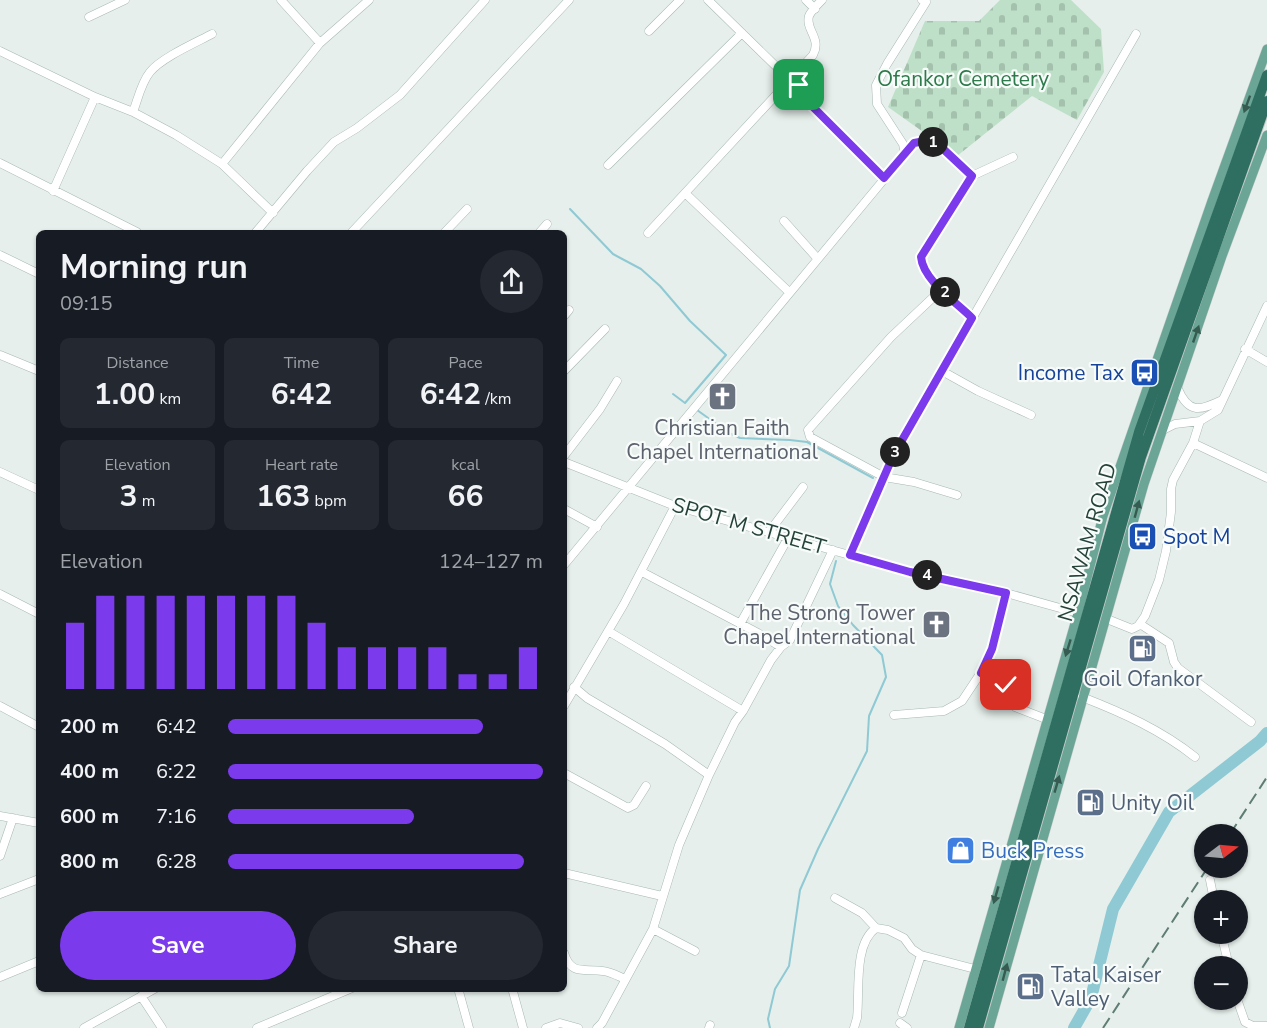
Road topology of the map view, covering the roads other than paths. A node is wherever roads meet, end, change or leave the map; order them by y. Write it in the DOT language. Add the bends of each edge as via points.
graph roads {
  1 [pos="125,0"];
  2 [pos="281,0"];
  3 [pos="369,0"];
  4 [pos="485,0"];
  5 [pos="569,0"];
  6 [pos="680,0"];
  7 [pos="708,0"];
  8 [pos="806,0"];
  9 [pos="822,0"];
  10 [pos="925,1"];
  11 [pos="815,9"];
  12 [pos="89,18"];
  13 [pos="649,31"];
  14 [pos="742,33"];
  15 [pos="212,34"];
  16 [pos="1136,34"];
  17 [pos="320,43"];
  18 [pos="1267,48"];
  19 [pos="0,51"];
  20 [pos="1267,75"];
  21 [pos="792,76"];
  22 [pos="96,97"];
  23 [pos="1267,100"];
  24 [pos="133,112"];
  25 [pos="1267,135"];
  26 [pos="905,153"];
  27 [pos="1013,157"];
  28 [pos="0,163"];
  29 [pos="222,164"];
  30 [pos="608,165"];
  31 [pos="972,176"];
  32 [pos="884,178"];
  33 [pos="53,191"];
  34 [pos="685,193"];
  35 [pos="467,208"];
  36 [pos="273,213"];
  37 [pos="784,221"];
  38 [pos="547,224"];
  39 [pos="133,230"];
  40 [pos="258,230"];
  41 [pos="354,230"];
  42 [pos="447,230"];
  43 [pos="542,230"];
  44 [pos="648,233"];
  45 [pos="0,255"];
  46 [pos="817,258"];
  47 [pos="36,273"];
  48 [pos="942,290"];
  49 [pos="789,292"];
  50 [pos="1267,306"];
  51 [pos="972,318"];
  52 [pos="605,329"];
  53 [pos="1245,349"];
  54 [pos="0,355"];
  55 [pos="1267,362"];
  56 [pos="567,368"];
  57 [pos="36,371"];
  58 [pos="942,371"];
  59 [pos="617,381"];
  60 [pos="1178,389"];
  61 [pos="1222,400"];
  62 [pos="1031,415"];
  63 [pos="1200,421"];
  64 [pos="1163,430"];
  65 [pos="1192,443"];
  66 [pos="567,452"];
  67 [pos="567,463"];
  68 [pos="0,472"];
  69 [pos="884,477"];
  70 [pos="1267,478"];
  71 [pos="803,487"];
  72 [pos="626,488"];
  73 [pos="36,489"];
  74 [pos="957,495"];
  75 [pos="675,506"];
  76 [pos="567,512"];
  77 [pos="597,527"];
  78 [pos="769,532"];
  79 [pos="788,538"];
  80 [pos="832,550"];
  81 [pos="850,555"];
  82 [pos="567,562"];
  83 [pos="642,572"];
  84 [pos="1006,593"];
  85 [pos="0,594"];
  86 [pos="36,612"];
  87 [pos="1078,613"];
  88 [pos="1107,619"];
  89 [pos="740,624"];
  90 [pos="1140,624"];
  91 [pos="608,631"];
  92 [pos="781,647"];
  93 [pos="981,673"];
  94 [pos="574,687"];
  95 [pos="1082,698"];
  96 [pos="567,700"];
  97 [pos="0,706"];
  98 [pos="743,711"];
  99 [pos="894,715"];
  100 [pos="1046,719"];
  101 [pos="1251,722"];
  102 [pos="36,725"];
  103 [pos="1195,757"];
  104 [pos="567,775"];
  105 [pos="709,775"];
  106 [pos="646,786"];
  107 [pos="0,816"];
  108 [pos="13,818"];
  109 [pos="36,823"];
  110 [pos="0,856"];
  111 [pos="567,874"];
  112 [pos="36,880"];
  113 [pos="1210,880"];
  114 [pos="1212,890"];
  115 [pos="0,894"];
  116 [pos="662,896"];
  117 [pos="835,898"];
  118 [pos="653,928"];
  119 [pos="876,928"];
  120 [pos="695,951"];
  121 [pos="921,955"];
  122 [pos="36,962"];
  123 [pos="567,962"];
  124 [pos="975,969"];
  125 [pos="0,977"];
  126 [pos="626,979"];
  127 [pos="148,992"];
  128 [pos="342,992"];
  129 [pos="459,992"];
  130 [pos="513,992"];
  131 [pos="141,996"];
  132 [pos="1241,1010"];
  133 [pos="902,1013"];
  134 [pos="1267,1026"];
  135 [pos="84,1028"];
  136 [pos="162,1028"];
  137 [pos="257,1028"];
  138 [pos="469,1028"];
  139 [pos="523,1028"];
  140 [pos="546,1028"];
  141 [pos="578,1028"];
  142 [pos="597,1028"];
  143 [pos="854,1028"];
  144 [pos="958,1028"];
  145 [pos="969,1028"];
  146 [pos="978,1028"];
  147 [pos="989,1028"];
  1 -- 12 [label="street"];
  2 -- 17 [label="street"];
  3 -- 17 [label="street"];
  4 -- 36 [label="street" via="399,95 334,142"];
  5 -- 41 [label="street"];
  6 -- 13 [label="street"];
  7 -- 14 [label="street"];
  8 -- 11 [label="street"];
  9 -- 11 [label="street"];
  10 -- 26 [label="street" via="876,86 877,104"];
  11 -- 21 [label="street" via="809,24 816,49"];
  14 -- 21 [label="street"];
  14 -- 30 [label="street"];
  15 -- 24 [label="street" via="151,71"];
  16 -- 51 [label="street"];
  17 -- 29 [label="street"];
  18 -- 87 [label="main road, one-way" via="1103,516"];
  19 -- 22 [label="street"];
  20 -- 145 [label="highway, NSAWAM ROAD" via="1136,444"];
  21 -- 32 [label="street" via="808,102"];
  21 -- 34 [label="street"];
  22 -- 24 [label="street"];
  22 -- 33 [label="street"];
  23 -- 146 [label="highway, NSAWAM ROAD" via="1141,457"];
  24 -- 29 [label="street"];
  60 -- 25 [label="main road, one-way"];
  26 -- 31 [label="street" via="914,143 930,140"];
  26 -- 32 [label="street"];
  27 -- 31 [label="street"];
  28 -- 33 [label="street"];
  29 -- 36 [label="street"];
  31 -- 48 [label="street" via="921,257 930,278"];
  32 -- 46 [label="street"];
  33 -- 39 [label="street"];
  34 -- 44 [label="street"];
  34 -- 49 [label="street"];
  35 -- 42 [label="street"];
  36 -- 40 [label="street"];
  37 -- 46 [label="street"];
  38 -- 43 [label="street"];
  45 -- 47 [label="street"];
  46 -- 49 [label="street"];
  48 -- 51 [label="street"];
  48 -- 69 [label="street" via="891,337 808,430 810,437"];
  49 -- 72 [label="street"];
  50 -- 53 [label="street"];
  51 -- 58 [label="street"];
  52 -- 56 [label="street"];
  53 -- 55 [label="street"];
  53 -- 61 [label="street"];
  54 -- 57 [label="street"];
  58 -- 62 [label="street"];
  58 -- 69 [label="street"];
  59 -- 66 [label="street"];
  60 -- 61 [label="street" via="1182,400 1196,408 1203,409"];
  60 -- 64 [label="main road"];
  61 -- 63 [label="street" via="1218,410"];
  63 -- 64 [label="street"];
  63 -- 65 [label="street"];
  88 -- 64 [label="main road, one-way"];
  65 -- 70 [label="street"];
  65 -- 90 [label="street" via="1173,480 1166,551 1159,580"];
  67 -- 72 [label="street, SPOT M STREET"];
  68 -- 73 [label="street"];
  69 -- 74 [label="street"];
  69 -- 81 [label="street"];
  71 -- 78 [label="street"];
  72 -- 75 [label="street, SPOT M STREET"];
  72 -- 77 [label="street"];
  75 -- 78 [label="street, SPOT M STREET"];
  75 -- 83 [label="street"];
  76 -- 77 [label="street"];
  77 -- 82 [label="street"];
  78 -- 79 [label="street, SPOT M STREET"];
  79 -- 80 [label="street, SPOT M STREET"];
  79 -- 89 [label="street"];
  80 -- 81 [label="street, SPOT M STREET"];
  80 -- 92 [label="street" via="790,640"];
  81 -- 84 [label="street, SPOT M STREET"];
  83 -- 89 [label="street"];
  83 -- 91 [label="street"];
  84 -- 87 [label="street, SPOT M STREET"];
  84 -- 93 [label="street" via="992,649"];
  85 -- 86 [label="street"];
  87 -- 100 [label="main road, one-way"];
  88 -- 90 [label="street" via="1129,629"];
  88 -- 95 [label="main road"];
  89 -- 92 [label="street"];
  90 -- 101 [label="street" via="1169,643 1178,669"];
  91 -- 94 [label="street"];
  91 -- 98 [label="street"];
  92 -- 98 [label="street"];
  93 -- 99 [label="street" via="954,707"];
  93 -- 100 [label="street" via="1009,687 1017,709"];
  94 -- 96 [label="street"];
  94 -- 105 [label="street"];
  95 -- 103 [label="street" via="1134,718"];
  147 -- 95 [label="main road, one-way"];
  97 -- 102 [label="street"];
  98 -- 105 [label="street"];
  100 -- 124 [label="main road, one-way"];
  104 -- 106 [label="street" via="628,808"];
  105 -- 116 [label="street"];
  107 -- 108 [label="street"];
  108 -- 109 [label="street"];
  108 -- 110 [label="street"];
  111 -- 116 [label="street"];
  112 -- 115 [label="street"];
  113 -- 114 [label="street"];
  116 -- 118 [label="street"];
  117 -- 119 [label="street" via="862,913"];
  118 -- 120 [label="street"];
  118 -- 126 [label="street"];
  119 -- 121 [label="street" via="904,938"];
  119 -- 143 [label="street" via="862,953"];
  121 -- 124 [label="street"];
  121 -- 133 [label="street"];
  122 -- 125 [label="street"];
  123 -- 126 [label="street" via="578,970 605,971"];
  124 -- 144 [label="main road"];
  126 -- 142 [label="street"];
  127 -- 131 [label="street"];
  128 -- 137 [label="street"];
  129 -- 138 [label="street"];
  130 -- 139 [label="street"];
  131 -- 135 [label="street"];
  131 -- 136 [label="street"];
  132 -- 134 [label="street" via="1245,1022"];
  140 -- 141 [label="street" via="560,1023"];
}
